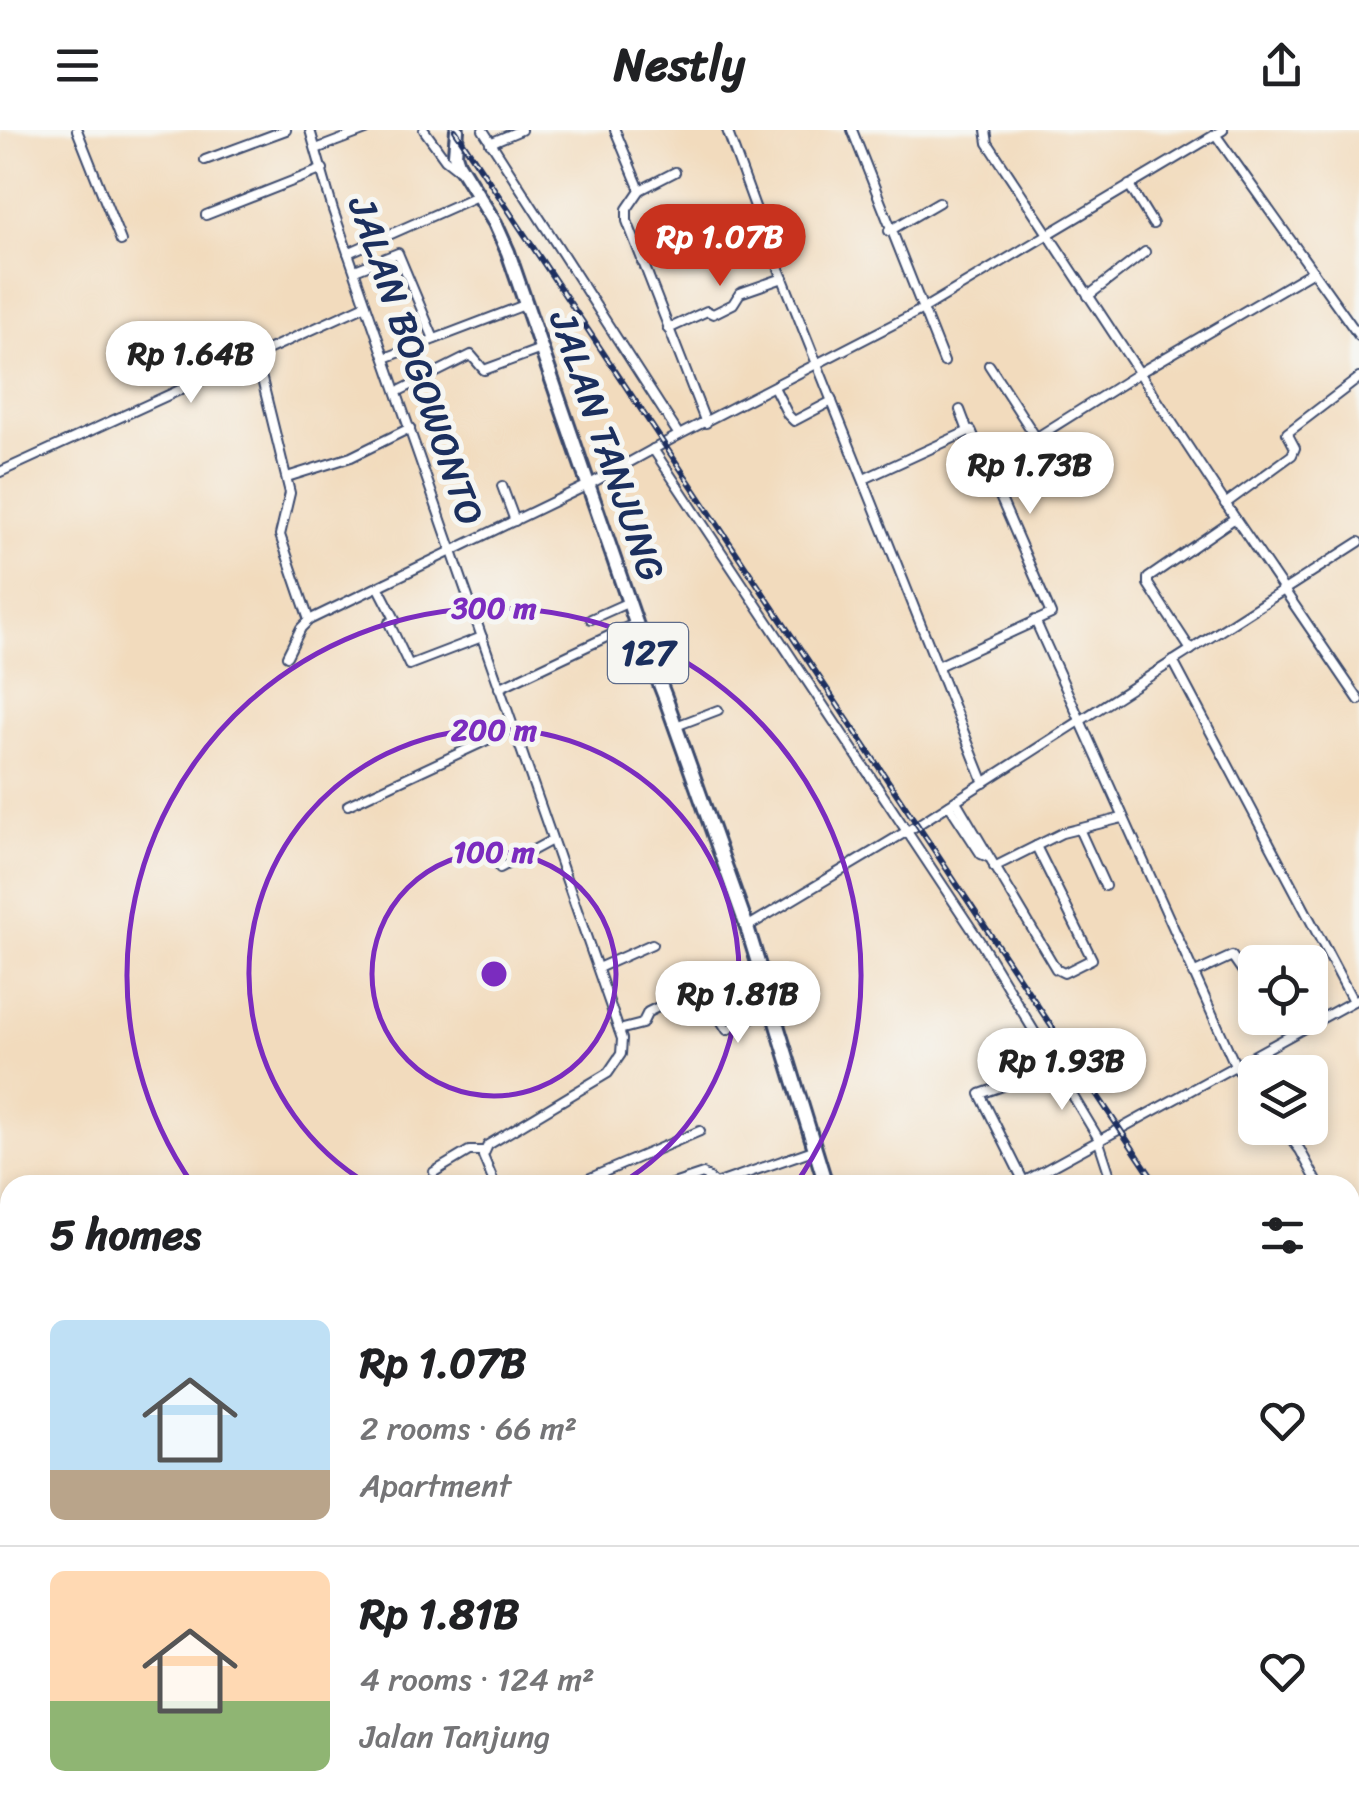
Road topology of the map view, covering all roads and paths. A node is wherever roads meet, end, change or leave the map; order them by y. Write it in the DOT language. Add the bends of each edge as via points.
graph roads {
  1 [pos="77,130"];
  2 [pos="286,130"];
  3 [pos="310,130"];
  4 [pos="366,130"];
  5 [pos="424,130"];
  6 [pos="457,130"];
  7 [pos="482,130"];
  8 [pos="521,130"];
  9 [pos="615,130"];
  10 [pos="727,130"];
  11 [pos="852,130"];
  12 [pos="986,130"];
  13 [pos="1217,131"];
  14 [pos="490,143"];
  15 [pos="316,148"];
  16 [pos="206,160"];
  17 [pos="323,169"];
  18 [pos="462,172"];
  19 [pos="674,172"];
  20 [pos="1128,185"];
  21 [pos="640,190"];
  22 [pos="478,195"];
  23 [pos="939,202"];
  24 [pos="206,214"];
  25 [pos="1152,224"];
  26 [pos="762,226"];
  27 [pos="889,231"];
  28 [pos="1050,232"];
  29 [pos="121,241"];
  30 [pos="1145,252"];
  31 [pos="348,253"];
  32 [pos="642,262"];
  33 [pos="355,270"];
  34 [pos="1313,271"];
  35 [pos="783,278"];
  36 [pos="1088,296"];
  37 [pos="527,304"];
  38 [pos="366,305"];
  39 [pos="921,310"];
  40 [pos="668,329"];
  41 [pos="1359,336"];
  42 [pos="434,339"];
  43 [pos="542,348"];
  44 [pos="256,355"];
  45 [pos="385,358"];
  46 [pos="944,362"];
  47 [pos="816,365"];
  48 [pos="989,365"];
  49 [pos="1139,373"];
  50 [pos="1359,378"];
  51 [pos="774,387"];
  52 [pos="397,392"];
  53 [pos="832,401"];
  54 [pos="960,410"];
  55 [pos="706,423"];
  56 [pos="410,428"];
  57 [pos="968,430"];
  58 [pos="679,434"];
  59 [pos="1037,439"];
  60 [pos="653,450"];
  61 [pos="988,468"];
  62 [pos="0,472"];
  63 [pos="287,478"];
  64 [pos="864,479"];
  65 [pos="590,484"];
  66 [pos="502,486"];
  67 [pos="1225,504"];
  68 [pos="1234,518"];
  69 [pos="515,521"];
  70 [pos="1359,542"];
  71 [pos="452,552"];
  72 [pos="378,588"];
  73 [pos="1284,591"];
  74 [pos="629,602"];
  75 [pos="591,619"];
  76 [pos="308,620"];
  77 [pos="1035,620"];
  78 [pos="636,623"];
  79 [pos="482,637"];
  80 [pos="1191,650"];
  81 [pos="287,656"];
  82 [pos="1173,661"];
  83 [pos="938,666"];
  84 [pos="499,688"];
  85 [pos="1359,700"];
  86 [pos="718,710"];
  87 [pos="1078,722"];
  88 [pos="676,726"];
  89 [pos="513,728"];
  90 [pos="984,783"];
  91 [pos="952,803"];
  92 [pos="348,805"];
  93 [pos="1122,818"];
  94 [pos="1079,829"];
  95 [pos="907,832"];
  96 [pos="552,840"];
  97 [pos="1036,846"];
  98 [pos="500,868"];
  99 [pos="994,868"];
  100 [pos="1106,886"];
  101 [pos="747,928"];
  102 [pos="652,944"];
  103 [pos="1238,965"];
  104 [pos="598,968"];
  105 [pos="1193,974"];
  106 [pos="1356,999"];
  107 [pos="772,1008"];
  108 [pos="1328,1012"];
  109 [pos="619,1030"];
  110 [pos="1285,1035"];
  111 [pos="1057,1066"];
  112 [pos="1236,1067"];
  113 [pos="1238,1070"];
  114 [pos="700,1132"];
  115 [pos="1099,1142"];
  116 [pos="1296,1145"];
  117 [pos="816,1149"];
  118 [pos="484,1151"];
  119 [pos="434,1172"];
  120 [pos="490,1175"];
  121 [pos="598,1175"];
  122 [pos="742,1175"];
  123 [pos="821,1175"];
  124 [pos="1017,1175"];
  125 [pos="1036,1175"];
  126 [pos="1110,1175"];
  127 [pos="1314,1175"];
  1 -- 29 [label="street"];
  2 -- 16 [label="street"];
  3 -- 15 [label="street, JALAN BOGOWONTO"];
  4 -- 15 [label="street"];
  5 -- 18 [label="street"];
  6 -- 18 [label="main road, JALAN TANJUNG / 127"];
  7 -- 14 [label="street"];
  8 -- 14 [label="street"];
  9 -- 21 [label="street"];
  10 -- 26 [label="street"];
  11 -- 27 [label="street"];
  12 -- 28 [label="street"];
  13 -- 20 [label="street, JALAN BOGOWONTO"];
  13 -- 34 [label="street"];
  14 -- 58 [label="street"];
  15 -- 17 [label="street, JALAN BOGOWONTO"];
  17 -- 24 [label="street"];
  17 -- 31 [label="street, JALAN BOGOWONTO"];
  18 -- 22 [label="main road, JALAN TANJUNG / 127"];
  19 -- 21 [label="street"];
  20 -- 25 [label="street"];
  20 -- 28 [label="street, JALAN BOGOWONTO"];
  21 -- 32 [label="street" via="626,214"];
  22 -- 31 [label="street"];
  22 -- 37 [label="main road, JALAN TANJUNG / 127"];
  23 -- 27 [label="street"];
  26 -- 32 [label="street" via="699,251 690,242"];
  26 -- 35 [label="street"];
  27 -- 39 [label="street"];
  28 -- 36 [label="street"];
  28 -- 39 [label="street, JALAN BOGOWONTO"];
  30 -- 36 [label="street"];
  31 -- 33 [label="street, JALAN BOGOWONTO"];
  32 -- 40 [label="street"];
  33 -- 38 [label="street, JALAN BOGOWONTO"];
  33 -- 42 [label="street" via="398,253"];
  34 -- 41 [label="street"];
  34 -- 49 [label="street"];
  35 -- 40 [label="street"];
  35 -- 47 [label="street"];
  36 -- 49 [label="street"];
  37 -- 42 [label="street"];
  37 -- 43 [label="main road, JALAN TANJUNG / 127"];
  38 -- 44 [label="street"];
  38 -- 45 [label="street, JALAN BOGOWONTO"];
  39 -- 46 [label="street"];
  39 -- 47 [label="street, JALAN BOGOWONTO"];
  40 -- 55 [label="street"];
  42 -- 45 [label="street"];
  43 -- 52 [label="street" via="484,370 471,355"];
  43 -- 65 [label="main road, JALAN TANJUNG / 127"];
  44 -- 62 [label="street"];
  44 -- 63 [label="street"];
  45 -- 52 [label="street, JALAN BOGOWONTO"];
  47 -- 51 [label="street, JALAN BOGOWONTO"];
  47 -- 53 [label="street"];
  48 -- 59 [label="street"];
  49 -- 59 [label="street"];
  49 -- 67 [label="street"];
  50 -- 67 [label="street" via="1287,433 1292,456"];
  51 -- 53 [label="street" via="794,421"];
  51 -- 55 [label="street, JALAN BOGOWONTO"];
  52 -- 56 [label="street, JALAN BOGOWONTO"];
  53 -- 64 [label="street"];
  54 -- 57 [label="street"];
  55 -- 58 [label="street, JALAN BOGOWONTO"];
  56 -- 63 [label="street"];
  56 -- 71 [label="street, JALAN BOGOWONTO"];
  57 -- 61 [label="street"];
  57 -- 64 [label="street"];
  58 -- 60 [label="street, JALAN BOGOWONTO"];
  59 -- 61 [label="street"];
  60 -- 65 [label="street, JALAN BOGOWONTO"];
  60 -- 95 [label="street"];
  61 -- 77 [label="street" via="1051,614"];
  63 -- 76 [label="street" via="280,535"];
  64 -- 83 [label="street"];
  65 -- 69 [label="street, JALAN BOGOWONTO"];
  65 -- 74 [label="main road, JALAN TANJUNG / 127"];
  66 -- 69 [label="street"];
  67 -- 68 [label="street"];
  68 -- 73 [label="street"];
  68 -- 80 [label="street" via="1148,578"];
  69 -- 71 [label="street, JALAN BOGOWONTO"];
  70 -- 73 [label="street"];
  71 -- 72 [label="street"];
  71 -- 79 [label="street, JALAN BOGOWONTO"];
  72 -- 76 [label="street"];
  72 -- 79 [label="street" via="409,665"];
  73 -- 80 [label="street"];
  73 -- 85 [label="street"];
  74 -- 75 [label="street"];
  74 -- 78 [label="main road, JALAN TANJUNG / 127"];
  76 -- 81 [label="street"];
  77 -- 83 [label="street"];
  77 -- 87 [label="street"];
  78 -- 84 [label="street"];
  78 -- 88 [label="main road, JALAN TANJUNG / 127"];
  79 -- 84 [label="street, JALAN BOGOWONTO"];
  80 -- 82 [label="street"];
  82 -- 87 [label="street"];
  82 -- 106 [label="street"];
  83 -- 90 [label="street"];
  84 -- 89 [label="street, JALAN BOGOWONTO"];
  86 -- 88 [label="street"];
  87 -- 90 [label="street"];
  87 -- 93 [label="street"];
  88 -- 101 [label="main road, JALAN TANJUNG / 127"];
  89 -- 92 [label="street"];
  89 -- 96 [label="street, JALAN BOGOWONTO"];
  90 -- 91 [label="street"];
  91 -- 95 [label="street"];
  91 -- 99 [label="street"];
  93 -- 94 [label="street"];
  93 -- 105 [label="street"];
  94 -- 97 [label="street"];
  94 -- 100 [label="street"];
  95 -- 101 [label="street"];
  95 -- 111 [label="street"];
  96 -- 98 [label="street"];
  96 -- 104 [label="street, JALAN BOGOWONTO"];
  97 -- 99 [label="street"];
  97 -- 99 [label="street" via="1091,956 1086,964 1064,973 1056,969"];
  101 -- 107 [label="main road, JALAN TANJUNG / 127"];
  102 -- 104 [label="street"];
  103 -- 105 [label="street" via="1232,956"];
  104 -- 109 [label="street, JALAN BOGOWONTO"];
  105 -- 112 [label="street"];
  106 -- 108 [label="street"];
  107 -- 109 [label="street" via="726,1030 711,1005 692,1013 684,994 648,1012 642,1024"];
  107 -- 117 [label="main road, JALAN TANJUNG / 127"];
  109 -- 118 [label="street" via="621,1054 608,1073"];
  110 -- 112 [label="street"];
  111 -- 115 [label="street"];
  111 -- 124 [label="street" via="980,1094"];
  112 -- 113 [label="street"];
  112 -- 115 [label="street"];
  114 -- 121 [label="street"];
  115 -- 125 [label="street"];
  115 -- 126 [label="street"];
  116 -- 127 [label="street"];
  117 -- 122 [label="street"];
  117 -- 123 [label="main road, JALAN TANJUNG / 127"];
  118 -- 119 [label="street" via="469,1151"];
  118 -- 120 [label="street"];
}
